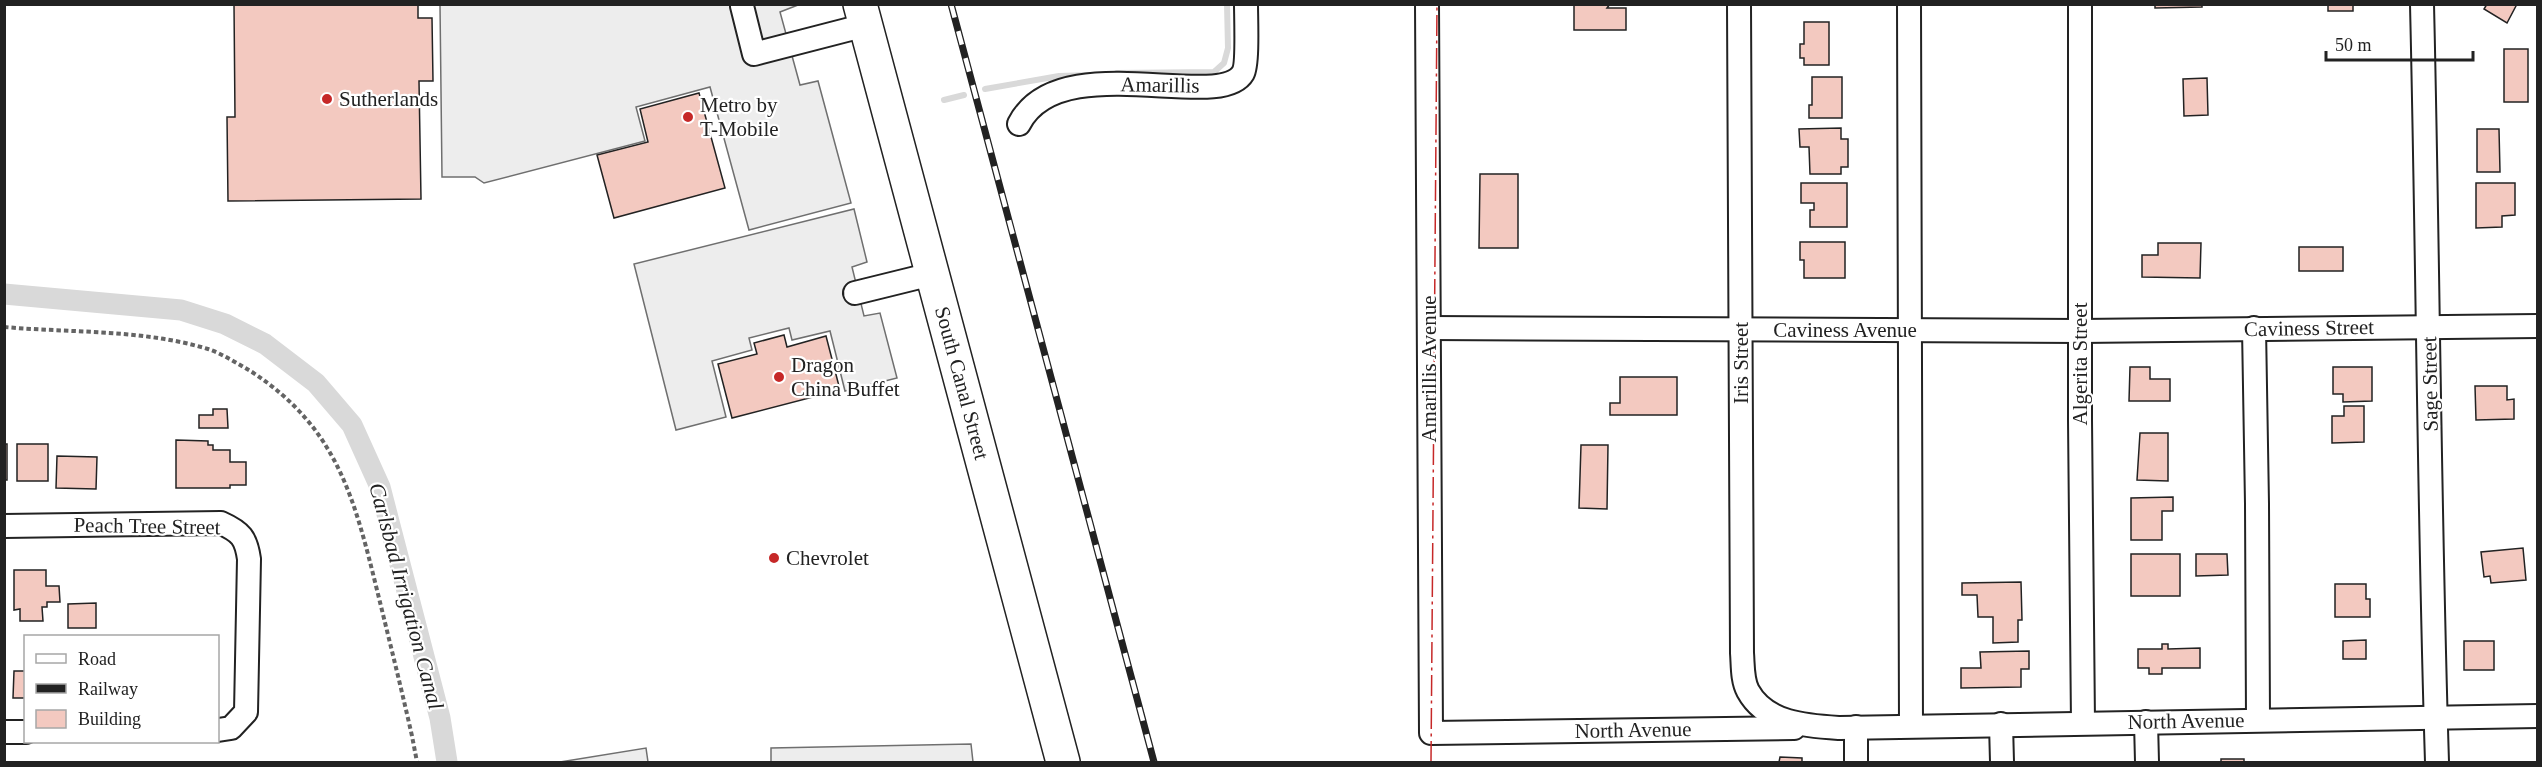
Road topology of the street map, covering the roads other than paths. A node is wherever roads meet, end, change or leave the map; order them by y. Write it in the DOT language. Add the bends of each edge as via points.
graph roads {
  1 [pos="1246,4"];
  2 [pos="1427,4"];
  3 [pos="1739,4"];
  4 [pos="1909,4"];
  5 [pos="2080,4"];
  6 [pos="2422,4"];
  7 [pos="742,6"];
  8 [pos="863,15"];
  9 [pos="1019,124"];
  10 [pos="932,274"];
  11 [pos="855,293"];
  12 [pos="2538,326"];
  13 [pos="2430,327"];
  14 [pos="1429,328"];
  15 [pos="2254,328"];
  16 [pos="1741,330"];
  17 [pos="1910,331"];
  18 [pos="2081,331"];
  19 [pos="4,526"];
  20 [pos="1768,712"];
  21 [pos="2538,716"];
  22 [pos="2436,717"];
  23 [pos="2258,720"];
  24 [pos="2146,722"];
  25 [pos="2083,723"];
  26 [pos="2001,724"];
  27 [pos="1911,726"];
  28 [pos="1845,727"];
  29 [pos="219,730"];
  30 [pos="4,732"];
  31 [pos="24,732"];
  32 [pos="1431,733"];
  33 [pos="1063,762"];
  34 [pos="1856,762"];
  35 [pos="2002,762"];
  36 [pos="2146,762"];
  37 [pos="2437,762"];
  1 -- 9 [label="street, Amarillis" via="1245,67 1237,79 1208,86 1072,88 1041,98 1026,110"];
  2 -- 14 [label="street, Amarillis Avenue"];
  3 -- 16 [label="street, Iris Street"];
  4 -- 17 [label="street"];
  5 -- 18 [label="street, Algerita Street"];
  6 -- 13 [label="street, Sage Street"];
  7 -- 8 [label="street" via="754,54"];
  8 -- 10 [label="highway, South Canal Street"];
  10 -- 11 [label="street"];
  10 -- 33 [label="highway, South Canal Street"];
  12 -- 13 [label="street, Caviness Street"];
  13 -- 15 [label="street, Caviness Street"];
  13 -- 22 [label="street, Sage Street"];
  14 -- 16 [label="street, Caviness Avenue"];
  14 -- 32 [label="street, Amarillis Avenue"];
  15 -- 18 [label="street, Caviness Street"];
  15 -- 23 [label="street"];
  16 -- 17 [label="street, Caviness Avenue"];
  16 -- 20 [label="street, Iris Street" via="1744,677 1748,690"];
  17 -- 18 [label="street, Caviness Avenue"];
  17 -- 27 [label="street"];
  18 -- 25 [label="street, Algerita Street"];
  19 -- 29 [label="street, Peach Tree Street" via="222,523 236,530 246,544 249,559 247,701 246,712 231,728"];
  20 -- 28 [label="street, North Avenue" via="1790,722"];
  21 -- 22 [label="street, North Avenue"];
  22 -- 23 [label="street, North Avenue"];
  22 -- 37 [label="street, Sage Street"];
  23 -- 24 [label="street, North Avenue"];
  24 -- 25 [label="street, North Avenue"];
  24 -- 36 [label="street"];
  25 -- 26 [label="street, North Avenue"];
  26 -- 27 [label="street, North Avenue"];
  26 -- 35 [label="street"];
  27 -- 28 [label="street, North Avenue"];
  28 -- 32 [label="street, North Avenue"];
  28 -- 34 [label="street"];
  30 -- 31 [label="street"];
}
